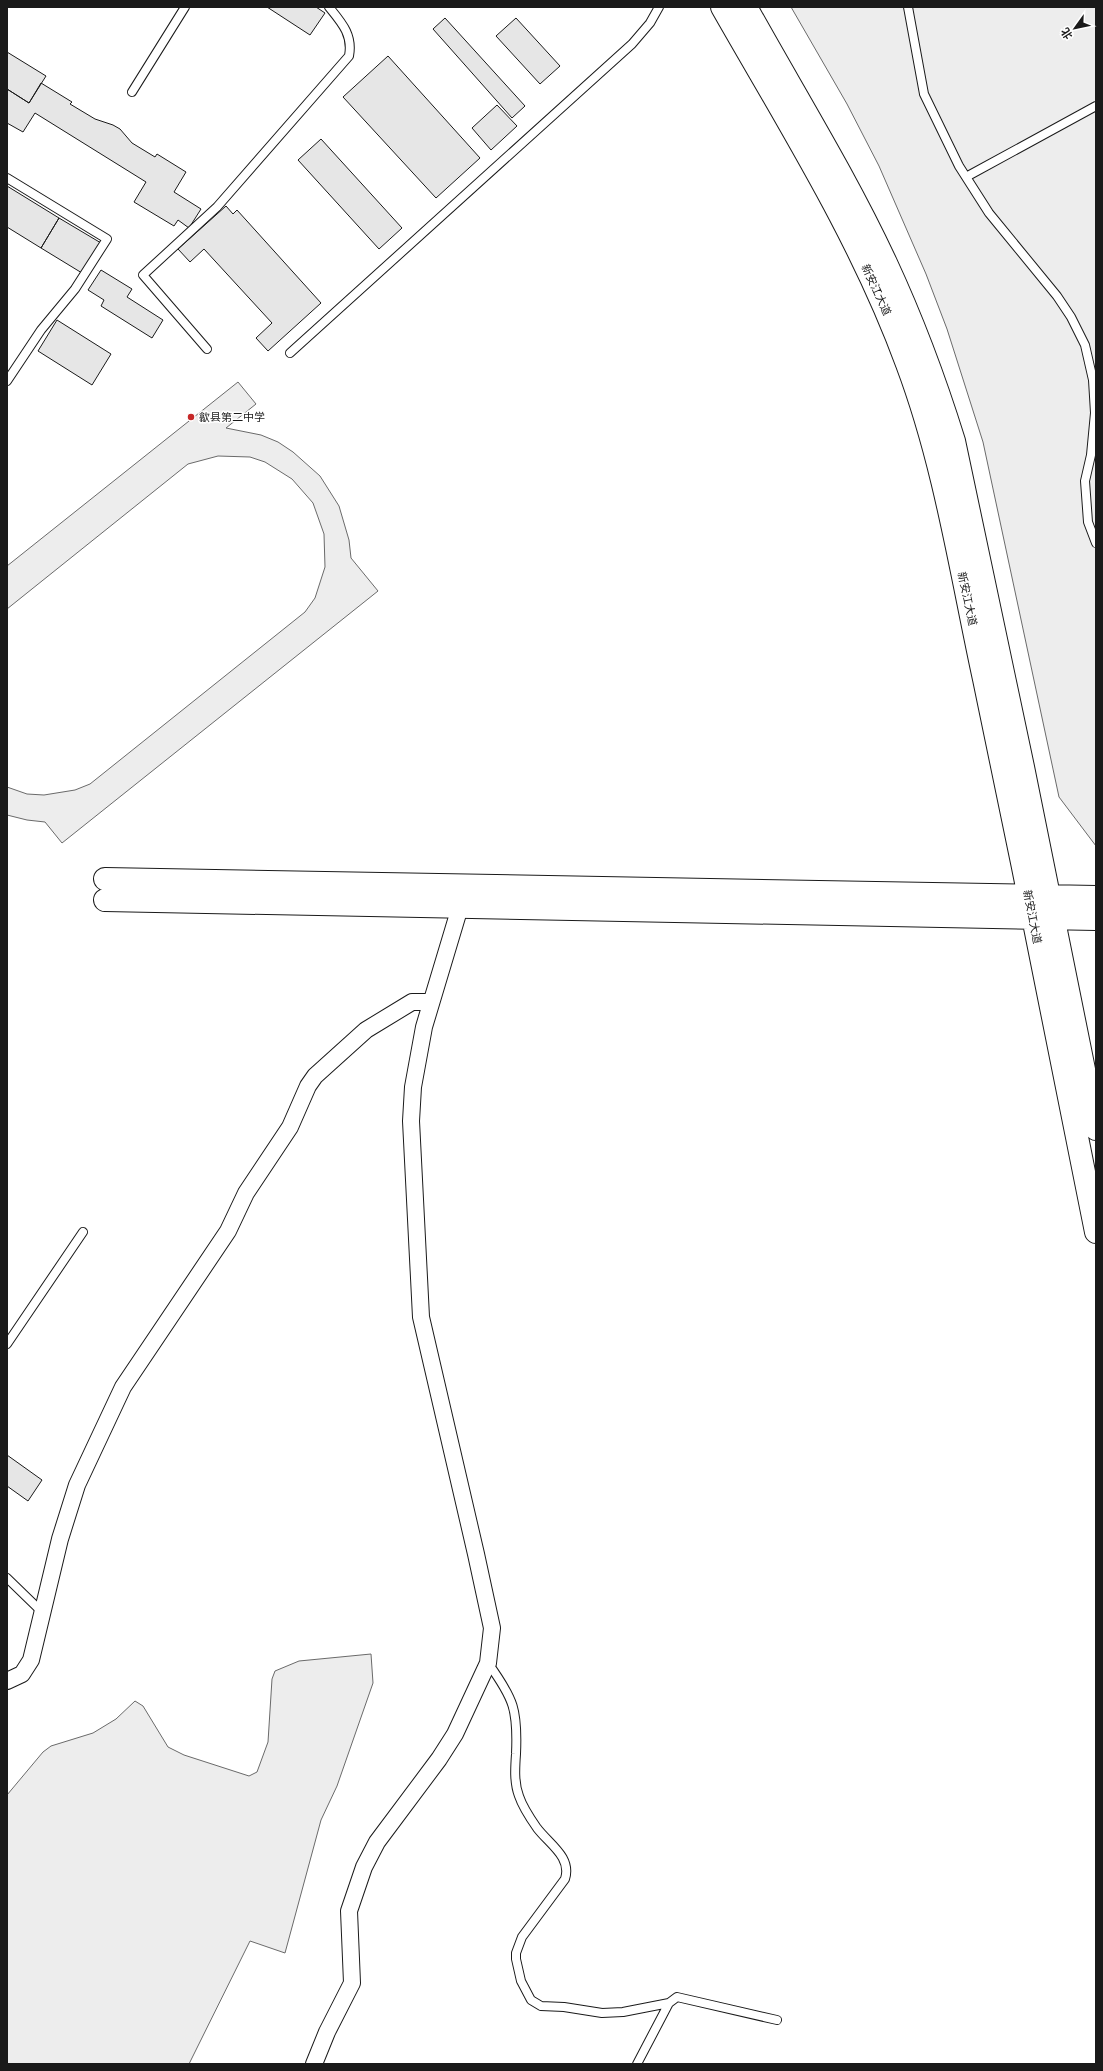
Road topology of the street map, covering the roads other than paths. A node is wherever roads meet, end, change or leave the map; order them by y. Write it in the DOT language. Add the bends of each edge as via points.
graph roads {
  1 [pos="186,7"];
  2 [pos="329,7"];
  3 [pos="659,7"];
  4 [pos="722,7"];
  5 [pos="746,7"];
  6 [pos="908,7"];
  7 [pos="132,92"];
  8 [pos="1096,106"];
  9 [pos="966,177"];
  10 [pos="7,178"];
  11 [pos="207,348"];
  12 [pos="290,353"];
  13 [pos="7,381"];
  14 [pos="1096,543"];
  15 [pos="105,878"];
  16 [pos="1039,896"];
  17 [pos="1096,897"];
  18 [pos="105,900"];
  19 [pos="460,907"];
  20 [pos="1043,918"];
  21 [pos="1096,919"];
  22 [pos="430,1002"];
  23 [pos="1096,1129"];
  24 [pos="83,1232"];
  25 [pos="1096,1232"];
  26 [pos="7,1344"];
  27 [pos="7,1578"];
  28 [pos="42,1612"];
  29 [pos="488,1663"];
  30 [pos="7,1681"];
  31 [pos="670,2003"];
  32 [pos="777,2020"];
  33 [pos="314,2064"];
  34 [pos="637,2064"];
  1 -- 7 [label="lane"];
  2 -- 11 [label="lane" via="348,32 350,56 217,207 143,274"];
  3 -- 12 [label="lane" via="650,23 632,44"];
  4 -- 16 [label="main road, 新安江大道" via="843,222 890,321 921,404 934,446"];
  5 -- 16 [label="main road, 新安江大道" via="861,212 909,313 941,398 956,449"];
  6 -- 9 [label="lane" via="924,94"];
  8 -- 9 [label="lane"];
  9 -- 14 [label="lane" via="1006,236 1057,296 1071,316 1085,345 1093,380 1095,413 1091,455 1085,481 1088,522"];
  10 -- 13 [label="lane" via="107,239 75,289 41,330"];
  15 -- 16 [label="main road"];
  16 -- 17 [label="main road"];
  16 -- 20 [label="main road, 新安江大道"];
  18 -- 19 [label="main road"];
  19 -- 20 [label="main road"];
  19 -- 22 [label="street"];
  20 -- 21 [label="main road"];
  20 -- 23 [label="main road, 新安江大道"];
  20 -- 25 [label="main road, 新安江大道"];
  22 -- 28 [label="street" via="412,1002 366,1030 315,1076 308,1086 290,1127 246,1193 228,1231 114,1402 77,1485 60,1539"];
  22 -- 29 [label="street" via="418,1053 410,1121 419,1299 492,1628"];
  24 -- 26 [label="lane"];
  27 -- 28 [label="lane"];
  28 -- 30 [label="street" via="31,1660 26,1670 13,1680"];
  29 -- 31 [label="lane" via="507,1688 516,1714 515,1774 521,1801 538,1830 560,1853 567,1868 565,1879 520,1943 516,1959 525,1990 531,2000 541,2006 602,2013 624,2012"];
  29 -- 33 [label="street" via="455,1734 440,1759 377,1842 364,1867 349,1911 352,1983"];
  31 -- 32 [label="lane" via="676,1997"];
  31 -- 34 [label="lane"];
}
